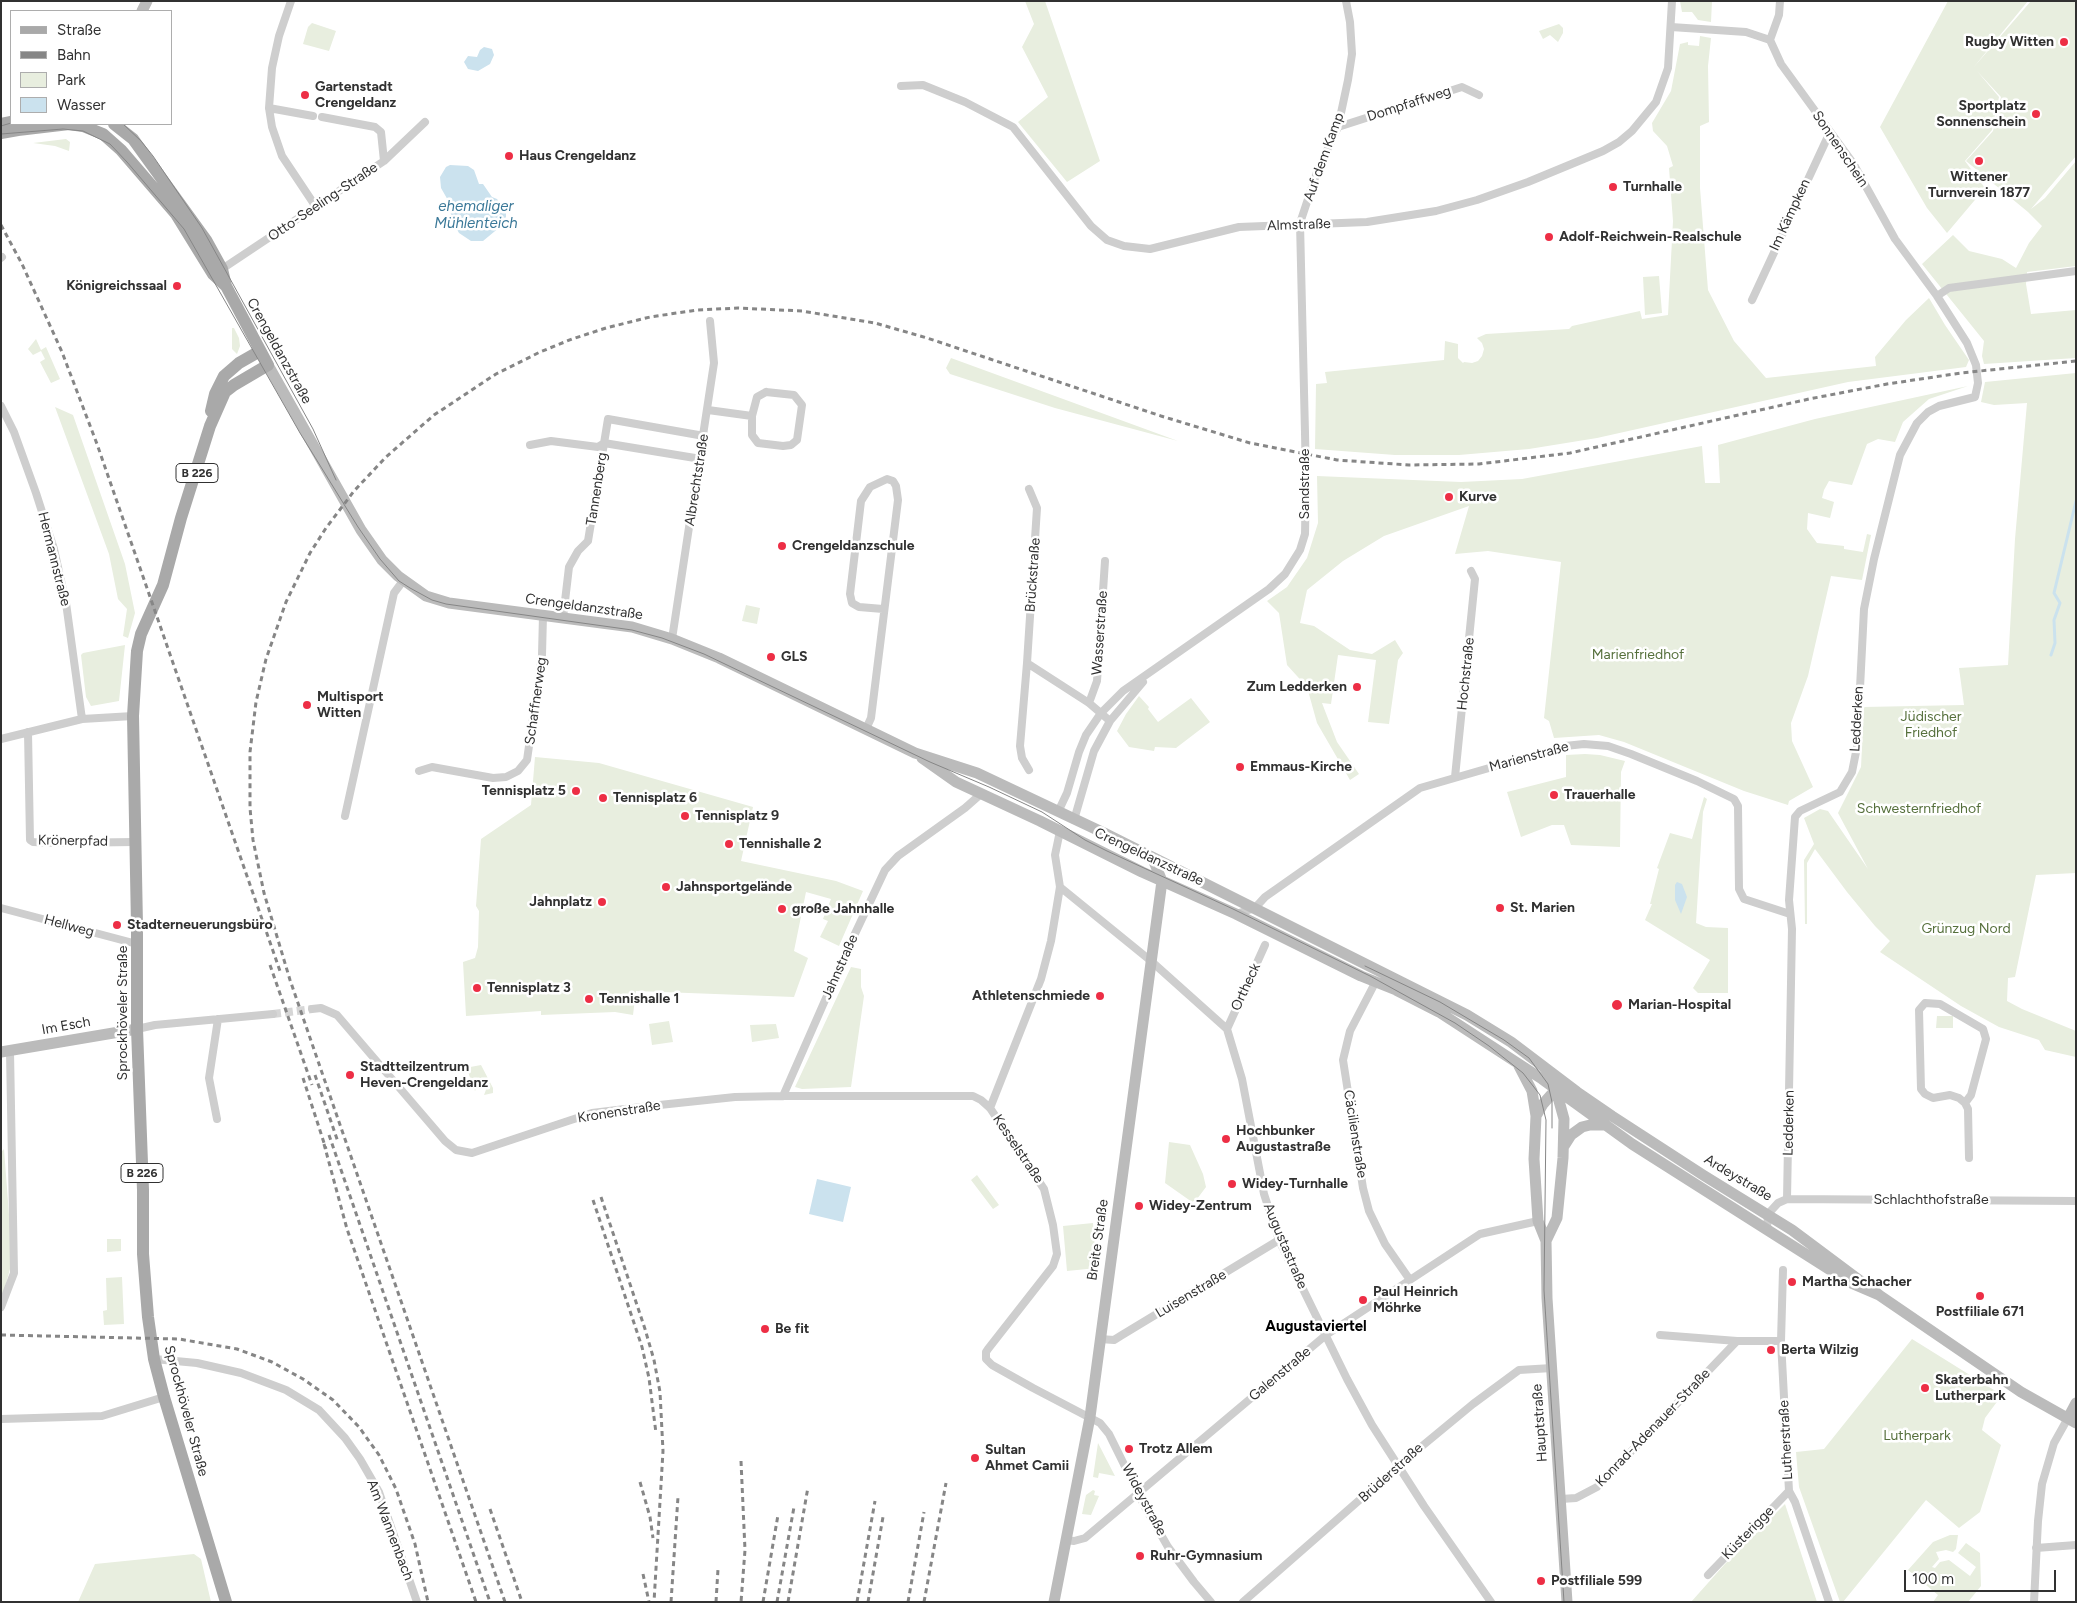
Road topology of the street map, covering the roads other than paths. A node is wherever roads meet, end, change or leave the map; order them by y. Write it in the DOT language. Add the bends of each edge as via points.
graph roads {
  1 [pos="291,1"];
  2 [pos="1346,1"];
  3 [pos="1672,1"];
  4 [pos="1780,1"];
  5 [pos="1671,27"];
  6 [pos="1770,40"];
  7 [pos="901,86"];
  8 [pos="1479,95"];
  9 [pos="269,108"];
  10 [pos="313,116"];
  11 [pos="322,117"];
  12 [pos="426,122"];
  13 [pos="54,125"];
  14 [pos="82,125"];
  15 [pos="115,125"];
  16 [pos="1338,127"];
  17 [pos="99,128"];
  18 [pos="1830,132"];
  19 [pos="1,133"];
  20 [pos="384,161"];
  21 [pos="316,207"];
  22 [pos="1300,223"];
  23 [pos="2076,271"];
  24 [pos="218,272"];
  25 [pos="1937,296"];
  26 [pos="1752,300"];
  27 [pos="710,321"];
  28 [pos="260,351"];
  29 [pos="268,365"];
  30 [pos="1976,365"];
  31 [pos="1,406"];
  32 [pos="708,410"];
  33 [pos="752,416"];
  34 [pos="210,426"];
  35 [pos="704,436"];
  36 [pos="604,443"];
  37 [pos="530,445"];
  38 [pos="701,459"];
  39 [pos="1029,489"];
  40 [pos="1105,561"];
  41 [pos="1471,571"];
  42 [pos="403,581"];
  43 [pos="883,609"];
  44 [pos="543,615"];
  45 [pos="563,618"];
  46 [pos="672,639"];
  47 [pos="1028,663"];
  48 [pos="1152,673"];
  49 [pos="1090,703"];
  50 [pos="1101,713"];
  51 [pos="133,716"];
  52 [pos="82,719"];
  53 [pos="1110,721"];
  54 [pos="866,730"];
  55 [pos="28,732"];
  56 [pos="1,739"];
  57 [pos="915,753"];
  58 [pos="1029,770"];
  59 [pos="419,771"];
  60 [pos="1455,777"];
  61 [pos="995,781"];
  62 [pos="982,793"];
  63 [pos="1058,812"];
  64 [pos="345,816"];
  65 [pos="1074,820"];
  66 [pos="1060,831"];
  67 [pos="135,842"];
  68 [pos="1152,857"];
  69 [pos="1162,881"];
  70 [pos="1060,887"];
  71 [pos="1,908"];
  72 [pos="1255,908"];
  73 [pos="1236,914"];
  74 [pos="1790,914"];
  75 [pos="137,944"];
  76 [pos="1265,945"];
  77 [pos="1151,961"];
  78 [pos="1378,971"];
  79 [pos="1375,982"];
  80 [pos="312,1009"];
  81 [pos="273,1014"];
  82 [pos="218,1019"];
  83 [pos="136,1029"];
  84 [pos="1227,1029"];
  85 [pos="5,1051"];
  86 [pos="1523,1052"];
  87 [pos="1513,1060"];
  88 [pos="1548,1071"];
  89 [pos="1557,1091"];
  90 [pos="1577,1092"];
  91 [pos="783,1096"];
  92 [pos="1965,1103"];
  93 [pos="990,1108"];
  94 [pos="1536,1116"];
  95 [pos="217,1118"];
  96 [pos="1605,1125"];
  97 [pos="1563,1148"];
  98 [pos="1969,1158"];
  99 [pos="1787,1199"];
  100 [pos="2076,1201"];
  101 [pos="1768,1214"];
  102 [pos="1538,1221"];
  103 [pos="1781,1222"];
  104 [pos="1766,1229"];
  105 [pos="1776,1236"];
  106 [pos="1280,1240"];
  107 [pos="1546,1242"];
  108 [pos="1783,1270"];
  109 [pos="1410,1280"];
  110 [pos="1879,1295"];
  111 [pos="1,1307"];
  112 [pos="1326,1335"];
  113 [pos="1660,1335"];
  114 [pos="1100,1338"];
  115 [pos="1737,1341"];
  116 [pos="1781,1341"];
  117 [pos="154,1358"];
  118 [pos="992,1365"];
  119 [pos="1552,1368"];
  120 [pos="164,1398"];
  121 [pos="2076,1403"];
  122 [pos="1090,1417"];
  123 [pos="1,1418"];
  124 [pos="2072,1420"];
  125 [pos="1398,1466"];
  126 [pos="1789,1491"];
  127 [pos="1139,1493"];
  128 [pos="1560,1499"];
  129 [pos="1066,1540"];
  130 [pos="2076,1544"];
  131 [pos="2036,1548"];
  132 [pos="1708,1575"];
  133 [pos="226,1602"];
  134 [pos="417,1602"];
  135 [pos="1054,1602"];
  136 [pos="1210,1602"];
  137 [pos="1243,1602"];
  138 [pos="1491,1602"];
  139 [pos="1567,1602"];
  140 [pos="1829,1602"];
  141 [pos="2034,1602"];
  1 -- 9 [label="street" via="272,68"];
  2 -- 16 [label="street, Auf dem Kamp" via="1352,54"];
  3 -- 5 [label="street"];
  4 -- 6 [label="street" via="1779,15"];
  5 -- 6 [label="street" via="1746,32"];
  5 -- 22 [label="street, Almstraße" via="1668,68 1656,102 1619,142 1602,151 1528,182 1436,211 1368,222"];
  6 -- 18 [label="street, Sonnenschein" via="1781,64"];
  7 -- 22 [label="street, Almstraße" via="923,85 1013,127 1091,226 1107,240 1124,246 1150,249 1239,227"];
  8 -- 16 [label="street, Dompfaffweg" via="1462,87"];
  9 -- 10 [label="street"];
  9 -- 21 [label="street" via="282,156"];
  11 -- 20 [label="street" via="375,127 381,132"];
  12 -- 20 [label="street, Otto-Seeling-Straße"];
  13 -- 19 [label="main road"];
  14 -- 17 [label="main road"];
  15 -- 24 [label="main road, Crengeldanzstraße" via="133,139 152,163 206,240"];
  16 -- 22 [label="street, Auf dem Kamp" via="1317,172"];
  17 -- 24 [label="main road, Crengeldanzstraße" via="176,214"];
  18 -- 25 [label="street, Sonnenschein" via="1853,164 1895,239"];
  18 -- 26 [label="street, Im Kämpken"];
  20 -- 21 [label="street, Otto-Seeling-Straße"];
  21 -- 24 [label="street, Otto-Seeling-Straße"];
  22 -- 48 [label="street, Sandstraße, bridge" via="1306,482 1305,534 1300,550 1285,574 1269,589"];
  23 -- 25 [label="street" via="1949,288"];
  24 -- 28 [label="main road, Crengeldanzstraße"];
  25 -- 30 [label="street, Sonnenschein" via="1972,351"];
  27 -- 32 [label="street, Albrechtstraße" via="714,363"];
  28 -- 29 [label="main road, Crengeldanzstraße"];
  28 -- 34 [label="main road, Sprockhöveler Straße" via="239,363 220,382"];
  29 -- 34 [label="main road, Sprockhöveler Straße / B 226" via="225,392"];
  29 -- 42 [label="main road, Crengeldanzstraße" via="355,521 382,560"];
  30 -- 74 [label="street, Ledderken" via="1978,383 1975,397 1928,412 1917,423 1900,455 1864,609 1858,747 1852,772 1840,792 1800,811 1796,817"];
  31 -- 52 [label="street, Hermannstraße" via="14,432 54,549 66,603"];
  32 -- 33 [label="street"];
  32 -- 35 [label="street, Albrechtstraße"];
  33 -- 33 [label="street" via="752,435 758,443 791,445 797,440 802,405 794,396 766,392 758,397"];
  34 -- 51 [label="main road, Sprockhöveler Straße / B 226" via="163,585 137,651"];
  35 -- 36 [label="street, Tannenberg" via="608,419"];
  35 -- 38 [label="street, Albrechtstraße"];
  36 -- 37 [label="street" via="598,447 551,440"];
  36 -- 38 [label="street, Tannenberg"];
  36 -- 45 [label="street, Tannenberg" via="588,541 569,567"];
  38 -- 46 [label="street, Albrechtstraße"];
  39 -- 47 [label="street, Brückstraße" via="1038,508"];
  40 -- 49 [label="street, Wasserstraße" via="1097,681"];
  41 -- 60 [label="street, Hochstraße" via="1475,579"];
  42 -- 44 [label="main road, Crengeldanzstraße" via="426,596 449,603"];
  42 -- 64 [label="street" via="394,593"];
  43 -- 43 [label="street" via="898,500 896,486 887,479 870,487 861,501 850,594 852,603 859,607"];
  43 -- 54 [label="street" via="871,718"];
  44 -- 45 [label="main road, Crengeldanzstraße"];
  44 -- 59 [label="street, Schaffnerweg" via="542,655 527,760 518,771 506,777 493,778 432,767"];
  45 -- 46 [label="main road, Crengeldanzstraße" via="632,627"];
  46 -- 54 [label="main road, Crengeldanzstraße"];
  47 -- 49 [label="street"];
  47 -- 58 [label="street, Brückstraße" via="1020,746"];
  48 -- 50 [label="street, Sandstraße" via="1123,691"];
  48 -- 53 [label="street, Sandstraße"];
  49 -- 50 [label="street"];
  50 -- 53 [label="street"];
  50 -- 63 [label="street, Sandstraße" via="1082,744"];
  51 -- 52 [label="street"];
  51 -- 67 [label="main road, Sprockhöveler Straße / B 226"];
  52 -- 55 [label="street"];
  53 -- 65 [label="street, Sandstraße" via="1091,756"];
  54 -- 57 [label="main road, Crengeldanzstraße"];
  55 -- 56 [label="street"];
  55 -- 67 [label="street, Krönerpfad" via="30,840 56,843"];
  57 -- 61 [label="main road, Crengeldanzstraße"];
  57 -- 62 [label="main road, Crengeldanzstraße" via="956,782"];
  60 -- 72 [label="street, Marienstraße" via="1420,788 1265,897"];
  60 -- 74 [label="street, Marienstraße" via="1565,746 1584,744 1608,746 1697,781 1737,802 1739,890 1744,899"];
  61 -- 62 [label="main road"];
  61 -- 63 [label="main road, Crengeldanzstraße"];
  62 -- 66 [label="main road, Crengeldanzstraße"];
  62 -- 91 [label="street, Jahnstraße" via="898,856 885,870"];
  63 -- 65 [label="main road, Crengeldanzstraße"];
  63 -- 66 [label="main road"];
  65 -- 66 [label="main road"];
  65 -- 68 [label="main road, Crengeldanzstraße"];
  66 -- 69 [label="main road, Crengeldanzstraße"];
  66 -- 70 [label="street" via="1055,855"];
  67 -- 75 [label="main road, Sprockhöveler Straße / B 226"];
  68 -- 69 [label="main road"];
  68 -- 72 [label="main road, Crengeldanzstraße"];
  69 -- 73 [label="main road, Crengeldanzstraße"];
  69 -- 77 [label="main road, Breite Straße"];
  70 -- 77 [label="street"];
  70 -- 93 [label="street, Kesselstraße" via="1041,979"];
  71 -- 75 [label="street, Hellweg"];
  72 -- 73 [label="street, Marienstraße"];
  72 -- 78 [label="main road, Crengeldanzstraße"];
  73 -- 79 [label="main road, Crengeldanzstraße"];
  74 -- 99 [label="street, Ledderken"];
  75 -- 83 [label="main road, Sprockhöveler Straße / B 226"];
  76 -- 84 [label="street, Ortheck"];
  77 -- 84 [label="street"];
  77 -- 114 [label="main road, Breite Straße"];
  78 -- 79 [label="main road"];
  78 -- 86 [label="main road, Crengeldanzstraße" via="1459,1010"];
  79 -- 87 [label="main road, Crengeldanzstraße" via="1439,1012"];
  79 -- 109 [label="street, Cäcilienstraße" via="1350,1030 1343,1060 1369,1211 1380,1235"];
  80 -- 91 [label="street, Kronenstraße" via="321,1008 337,1015 456,1150 476,1152 592,1113 734,1097"];
  81 -- 82 [label="street"];
  82 -- 83 [label="street"];
  82 -- 95 [label="street" via="209,1078"];
  83 -- 85 [label="main road, Im Esch"];
  83 -- 117 [label="main road, Sprockhöveler Straße / B 226" via="143,1254"];
  84 -- 106 [label="street, Augustastraße" via="1242,1079 1264,1194"];
  85 -- 111 [label="street" via="14,1273"];
  86 -- 87 [label="main road"];
  86 -- 88 [label="main road, Crengeldanzstraße"];
  87 -- 89 [label="main road, Crengeldanzstraße"];
  87 -- 94 [label="main road, Hauptstraße" via="1530,1085"];
  88 -- 89 [label="main road, Crengeldanzstraße"];
  88 -- 90 [label="main road, Ardeystraße"];
  89 -- 90 [label="main road"];
  89 -- 94 [label="main road"];
  89 -- 96 [label="main road"];
  89 -- 97 [label="main road, Hauptstraße" via="1564,1119"];
  90 -- 101 [label="main road, Ardeystraße"];
  91 -- 93 [label="street, Kronenstraße" via="973,1096"];
  92 -- 92 [label="street" via="1971,1095 1986,1039 1983,1029 1940,1004 1925,1002 1919,1010 1921,1089 1933,1098 1950,1095"];
  92 -- 98 [label="street" via="1968,1109"];
  93 -- 118 [label="street, Kesselstraße" via="1044,1189 1057,1254 1053,1266 986,1352 986,1359"];
  94 -- 102 [label="main road, Hauptstraße" via="1534,1159"];
  96 -- 97 [label="main road" via="1582,1127 1571,1135"];
  96 -- 104 [label="main road"];
  97 -- 107 [label="main road, Hauptstraße" via="1557,1218"];
  99 -- 100 [label="street, Schlachthofstraße"];
  99 -- 101 [label="street"];
  101 -- 103 [label="main road, Ardeystraße"];
  101 -- 104 [label="street"];
  102 -- 107 [label="main road, Hauptstraße"];
  102 -- 109 [label="street, Galenstraße" via="1480,1234"];
  103 -- 105 [label="street"];
  103 -- 110 [label="main road, Ardeystraße"];
  104 -- 105 [label="main road"];
  105 -- 110 [label="main road" via="1851,1283"];
  106 -- 112 [label="street, Augustastraße"];
  106 -- 114 [label="street, Luisenstraße" via="1122,1336 1114,1340"];
  107 -- 119 [label="main road, Hauptstraße"];
  108 -- 116 [label="street, Lutherstraße"];
  109 -- 112 [label="street, Galenstraße"];
  110 -- 124 [label="main road" via="2021,1392"];
  112 -- 125 [label="street, Augustastraße" via="1372,1425"];
  112 -- 127 [label="street, Galenstraße"];
  113 -- 115 [label="street"];
  114 -- 122 [label="main road, Breite Straße"];
  115 -- 116 [label="street"];
  115 -- 128 [label="street, Konrad-Adenauer-Straße" via="1597,1487 1576,1498"];
  116 -- 126 [label="street, Lutherstraße"];
  117 -- 120 [label="main road, Sprockhöveler Straße / B 226"];
  117 -- 134 [label="street, Am Wannenbach" via="241,1373 286,1390 318,1410 345,1438 379,1492"];
  118 -- 122 [label="street, Wideystraße"];
  119 -- 125 [label="street, Brüderstraße" via="1519,1370"];
  119 -- 128 [label="main road, Hauptstraße"];
  120 -- 123 [label="street" via="102,1416"];
  120 -- 133 [label="main road, Sprockhöveler Straße / B 226"];
  121 -- 124 [label="main road"];
  122 -- 127 [label="street, Wideystraße" via="1109,1434"];
  122 -- 129 [label="main road, Breite Straße"];
  124 -- 131 [label="street" via="2054,1443 2044,1477"];
  125 -- 137 [label="street, Brüderstraße"];
  125 -- 138 [label="street, Augustastraße"];
  126 -- 132 [label="street, Küsterigge"];
  126 -- 140 [label="street, Lutherstraße"];
  127 -- 129 [label="street, Galenstraße" via="1085,1538"];
  127 -- 136 [label="street, Wideystraße" via="1168,1547"];
  128 -- 139 [label="main road, Hauptstraße"];
  129 -- 135 [label="main road, Breite Straße"];
  130 -- 131 [label="street"];
  131 -- 141 [label="street"];
}
